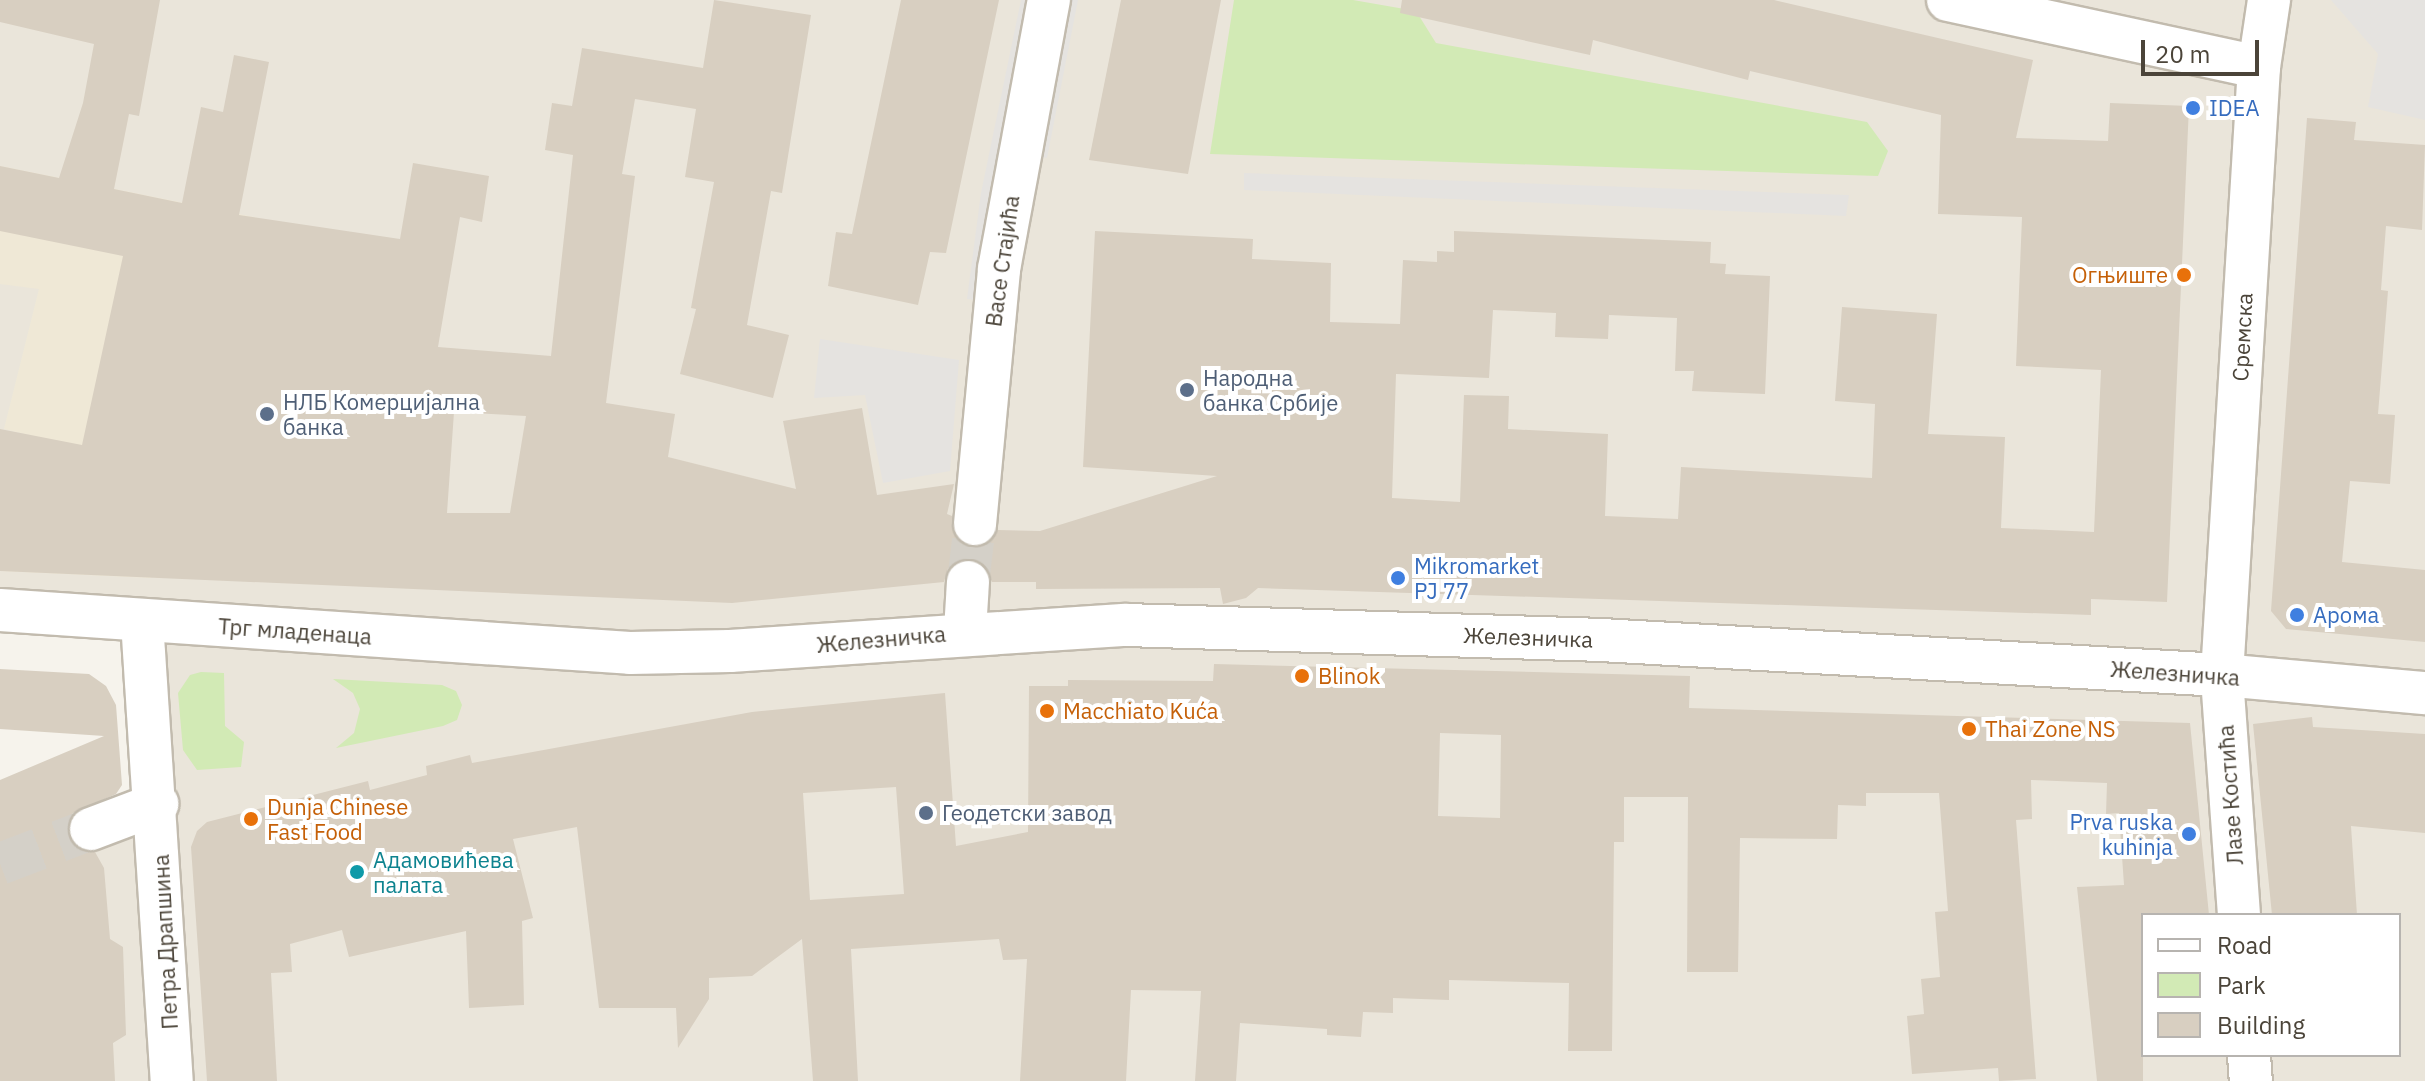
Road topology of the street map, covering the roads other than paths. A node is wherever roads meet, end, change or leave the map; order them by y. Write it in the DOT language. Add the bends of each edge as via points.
graph roads {
  1 [pos="1049,0"];
  2 [pos="1948,0"];
  3 [pos="2269,0"];
  4 [pos="2259,67"];
  5 [pos="975,524"];
  6 [pos="968,582"];
  7 [pos="0,610"];
  8 [pos="142,621"];
  9 [pos="965,632"];
  10 [pos="630,653"];
  11 [pos="2222,675"];
  12 [pos="2425,693"];
  13 [pos="157,804"];
  14 [pos="91,829"];
  15 [pos="2239,913"];
  16 [pos="2249,1057"];
  17 [pos="172,1081"];
  18 [pos="2251,1081"];
  1 -- 5 [label="street, Васе Стајића" via="999,269"];
  2 -- 4 [label="street"];
  3 -- 4 [label="street, Сремска"];
  4 -- 11 [label="street, Сремска"];
  6 -- 9 [label="street"];
  7 -- 8 [label="street, Трг младенаца"];
  8 -- 10 [label="street, Трг младенаца"];
  8 -- 13 [label="street"];
  9 -- 10 [label="street, Железничка" via="730,651"];
  9 -- 11 [label="street, Железничка" via="1126,625 1585,639"];
  11 -- 12 [label="street, Железничка"];
  11 -- 15 [label="street, Лазе Костића"];
  13 -- 14 [label="street"];
  13 -- 17 [label="street, Петра Драпшина"];
  16 -- 18 [label="street"];
}
